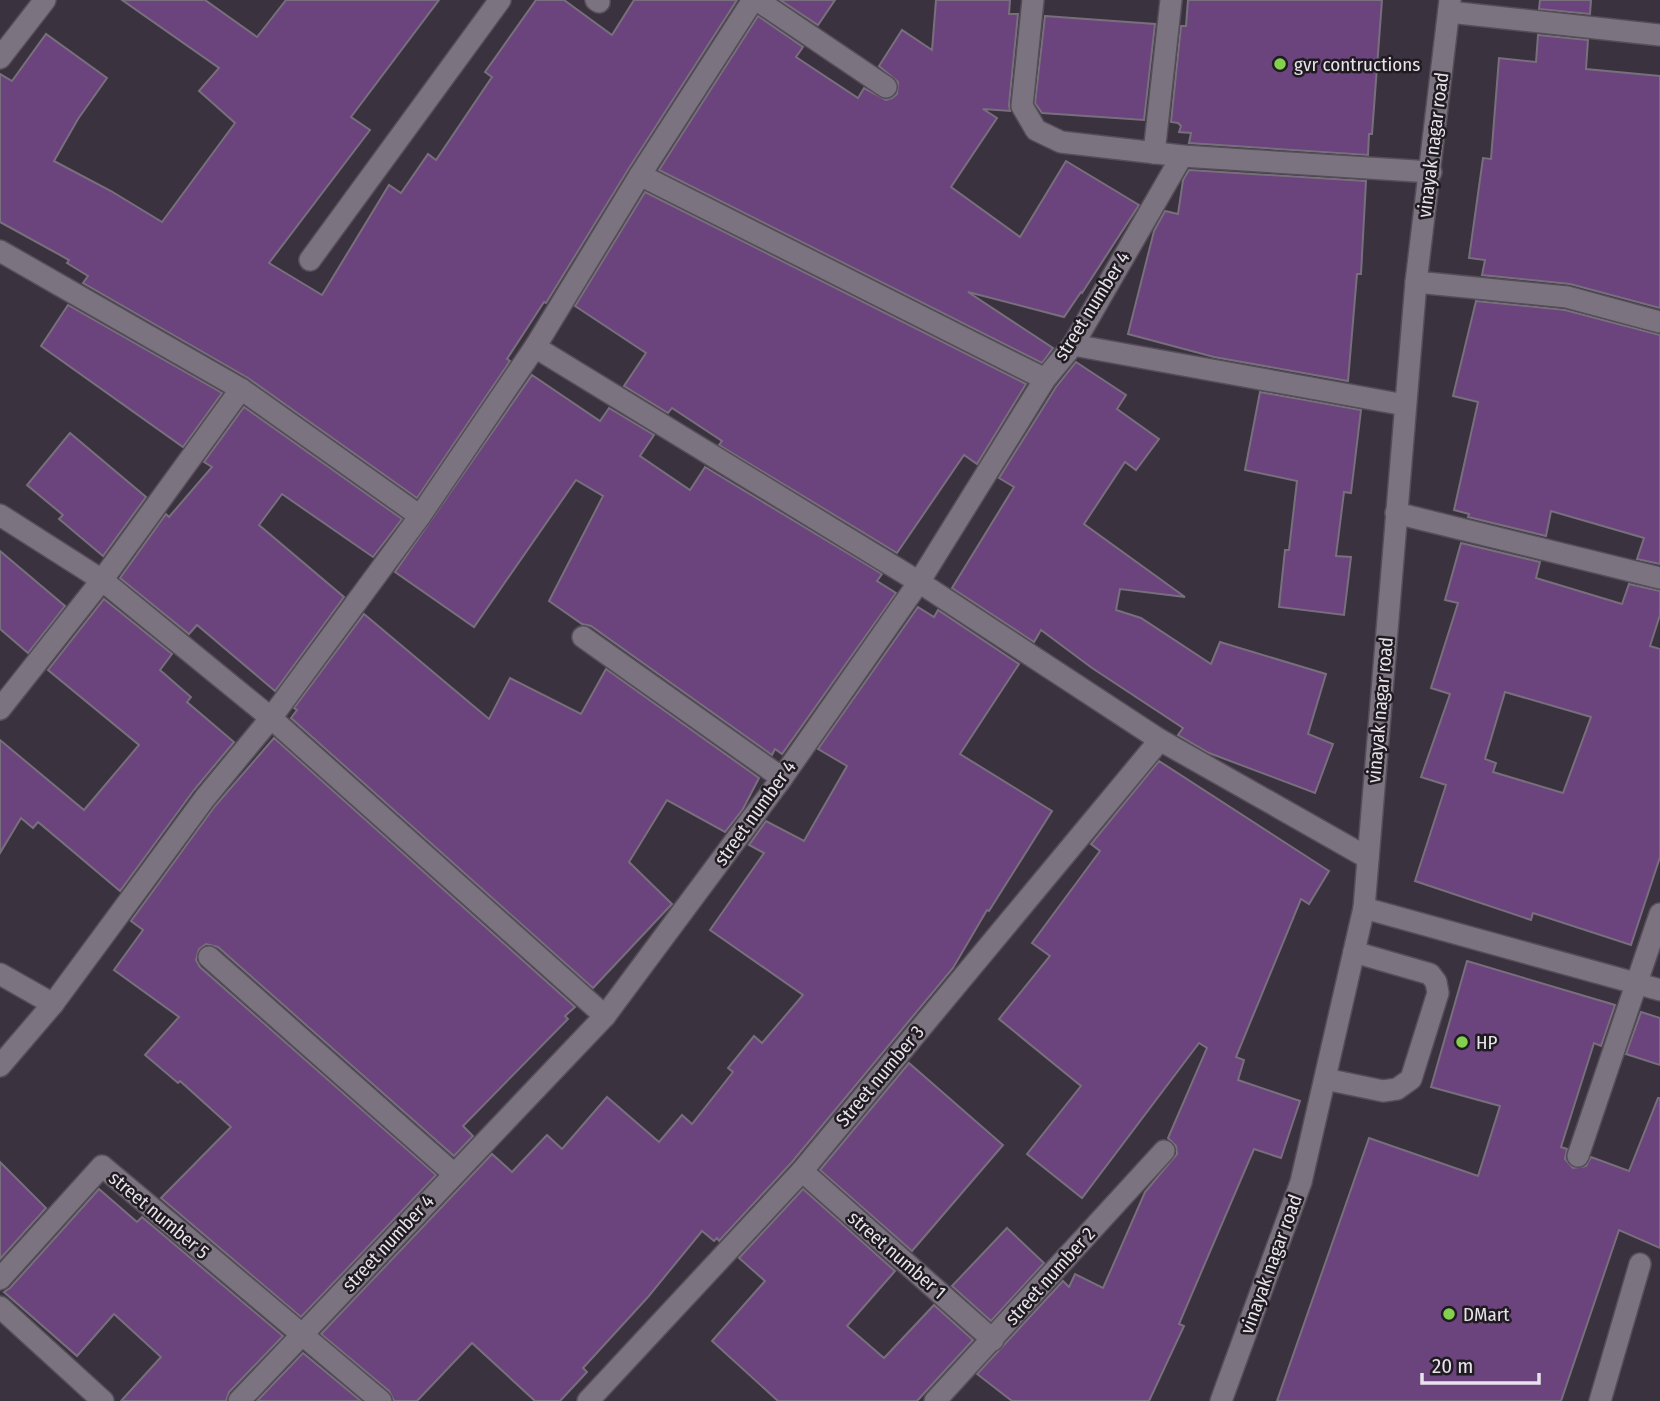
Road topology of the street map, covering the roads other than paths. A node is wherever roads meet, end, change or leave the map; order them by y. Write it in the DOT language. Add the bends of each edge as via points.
graph roads {
  1 [pos="45,0"];
  2 [pos="500,0"];
  3 [pos="755,0"];
  4 [pos="1033,0"];
  5 [pos="1171,0"];
  6 [pos="1449,6"];
  7 [pos="1660,35"];
  8 [pos="0,58"];
  9 [pos="886,87"];
  10 [pos="1154,153"];
  11 [pos="1182,156"];
  12 [pos="1431,172"];
  13 [pos="640,175"];
  14 [pos="0,251"];
  15 [pos="310,260"];
  16 [pos="1416,282"];
  17 [pos="1660,322"];
  18 [pos="1073,345"];
  19 [pos="535,347"];
  20 [pos="1045,379"];
  21 [pos="241,389"];
  22 [pos="1405,405"];
  23 [pos="1396,513"];
  24 [pos="0,515"];
  25 [pos="420,516"];
  26 [pos="1660,578"];
  27 [pos="102,580"];
  28 [pos="919,582"];
  29 [pos="583,637"];
  30 [pos="0,709"];
  31 [pos="271,718"];
  32 [pos="1160,740"];
  33 [pos="782,778"];
  34 [pos="1368,858"];
  35 [pos="1364,908"];
  36 [pos="1660,914"];
  37 [pos="1354,952"];
  38 [pos="209,957"];
  39 [pos="0,974"];
  40 [pos="1636,982"];
  41 [pos="1660,990"];
  42 [pos="53,1004"];
  43 [pos="605,1016"];
  44 [pos="0,1066"];
  45 [pos="1325,1079"];
  46 [pos="1164,1151"];
  47 [pos="1578,1156"];
  48 [pos="802,1171"];
  49 [pos="453,1173"];
  50 [pos="1640,1264"];
  51 [pos="0,1279"];
  52 [pos="0,1307"];
  53 [pos="301,1335"];
  54 [pos="993,1340"];
  55 [pos="103,1401"];
  56 [pos="239,1401"];
  57 [pos="381,1401"];
  58 [pos="588,1401"];
  59 [pos="935,1401"];
  60 [pos="1220,1401"];
  61 [pos="1600,1401"];
  1 -- 8 [label="street"];
  2 -- 15 [label="street"];
  3 -- 9 [label="street"];
  3 -- 13 [label="street"];
  4 -- 10 [label="street" via="1022,106 1036,130 1061,142"];
  5 -- 10 [label="street"];
  6 -- 7 [label="street"];
  6 -- 12 [label="street, vinayak nagar road"];
  10 -- 11 [label="street"];
  11 -- 12 [label="street"];
  11 -- 18 [label="street, street number 4"];
  12 -- 16 [label="street, vinayak nagar road"];
  13 -- 19 [label="street"];
  13 -- 20 [label="street"];
  14 -- 21 [label="street"];
  16 -- 17 [label="street" via="1567,297"];
  16 -- 22 [label="street, vinayak nagar road"];
  18 -- 20 [label="street, street number 4"];
  18 -- 22 [label="street"];
  19 -- 25 [label="street"];
  19 -- 28 [label="street"];
  20 -- 28 [label="street, street number 4"];
  21 -- 25 [label="street"];
  21 -- 27 [label="street"];
  22 -- 23 [label="street, vinayak nagar road"];
  23 -- 26 [label="street"];
  23 -- 34 [label="street, vinayak nagar road"];
  24 -- 27 [label="street"];
  25 -- 31 [label="street"];
  27 -- 30 [label="street"];
  27 -- 31 [label="street"];
  28 -- 32 [label="street"];
  28 -- 33 [label="street, street number 4"];
  29 -- 33 [label="street"];
  31 -- 42 [label="street" via="205,798"];
  31 -- 43 [label="street"];
  32 -- 34 [label="street"];
  32 -- 48 [label="street, Street number 3"];
  33 -- 43 [label="street, street number 4"];
  34 -- 35 [label="street, vinayak nagar road"];
  35 -- 37 [label="street, vinayak nagar road"];
  35 -- 40 [label="street"];
  36 -- 40 [label="street"];
  37 -- 45 [label="street, vinayak nagar road"];
  37 -- 45 [label="street" via="1430,974 1438,993 1411,1079 1397,1089 1382,1091"];
  38 -- 49 [label="street"];
  39 -- 42 [label="street"];
  40 -- 41 [label="street"];
  40 -- 47 [label="street"];
  42 -- 44 [label="street"];
  43 -- 49 [label="street, street number 4"];
  45 -- 60 [label="street, vinayak nagar road" via="1301,1182"];
  46 -- 54 [label="street, street number 2"];
  48 -- 54 [label="street, street number 1"];
  48 -- 58 [label="street, Street number 3"];
  49 -- 53 [label="street, street number 4"];
  50 -- 61 [label="street"];
  51 -- 53 [label="street, street number 5" via="102,1166"];
  52 -- 55 [label="street"];
  53 -- 56 [label="street, street number 4"];
  53 -- 57 [label="street"];
  54 -- 59 [label="street, street number 2"];
}
